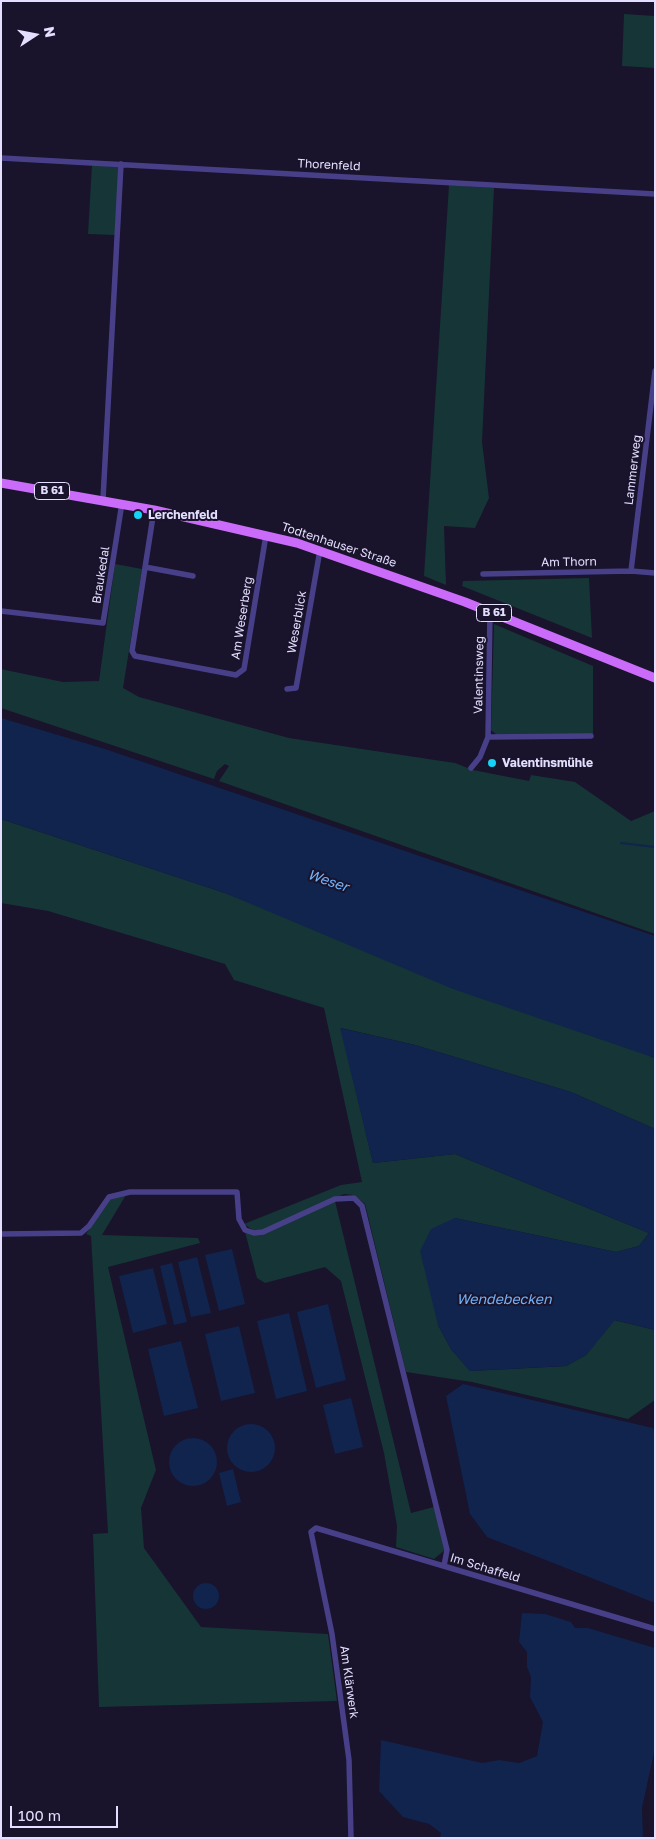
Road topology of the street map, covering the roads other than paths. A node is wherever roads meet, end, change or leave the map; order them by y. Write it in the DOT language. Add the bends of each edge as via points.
graph roads {
  1 [pos="1,158"];
  2 [pos="121,164"];
  3 [pos="655,194"];
  4 [pos="655,371"];
  5 [pos="1,483"];
  6 [pos="103,499"];
  7 [pos="122,503"];
  8 [pos="154,510"];
  9 [pos="266,535"];
  10 [pos="320,550"];
  11 [pos="145,567"];
  12 [pos="631,571"];
  13 [pos="655,573"];
  14 [pos="483,574"];
  15 [pos="193,576"];
  16 [pos="1,611"];
  17 [pos="490,612"];
  18 [pos="655,678"];
  19 [pos="287,689"];
  20 [pos="591,736"];
  21 [pos="488,737"];
  22 [pos="471,768"];
  23 [pos="1,1234"];
  24 [pos="311,1532"];
  25 [pos="444,1566"];
  26 [pos="655,1629"];
  27 [pos="351,1838"];
  1 -- 2 [label="street, Thorenfeld"];
  2 -- 3 [label="street, Thorenfeld"];
  2 -- 6 [label="street"];
  4 -- 12 [label="street, Lammerweg"];
  5 -- 6 [label="main road, Todtenhauser Straße / B 61"];
  6 -- 7 [label="main road, Todtenhauser Straße / B 61"];
  7 -- 8 [label="main road, Todtenhauser Straße / B 61"];
  7 -- 16 [label="street, Braukedal" via="103,622"];
  8 -- 9 [label="main road, Todtenhauser Straße / B 61"];
  8 -- 11 [label="street"];
  9 -- 10 [label="main road, Todtenhauser Straße / B 61"];
  9 -- 11 [label="street, Am Weserberg" via="244,669 236,675 133,654"];
  10 -- 17 [label="main road, Todtenhauser Straße / B 61"];
  10 -- 19 [label="street, Weserblick" via="296,688"];
  11 -- 15 [label="street"];
  12 -- 13 [label="street, Am Thorn"];
  12 -- 14 [label="street, Am Thorn"];
  17 -- 18 [label="main road, Todtenhauser Straße / B 61"];
  17 -- 21 [label="street, Valentinsweg"];
  20 -- 21 [label="street"];
  21 -- 22 [label="street, Valentinsweg" via="480,757"];
  23 -- 25 [label="street" via="81,1232 89,1226 109,1196 130,1192 237,1192 239,1219 245,1230 254,1233 263,1232 334,1199 354,1198 362,1206 447,1550"];
  24 -- 25 [label="street, Im Schaffeld" via="316,1528"];
  24 -- 27 [label="street, Am Klärwerk" via="342,1702 349,1760"];
  25 -- 26 [label="street, Im Schaffeld"];
}
